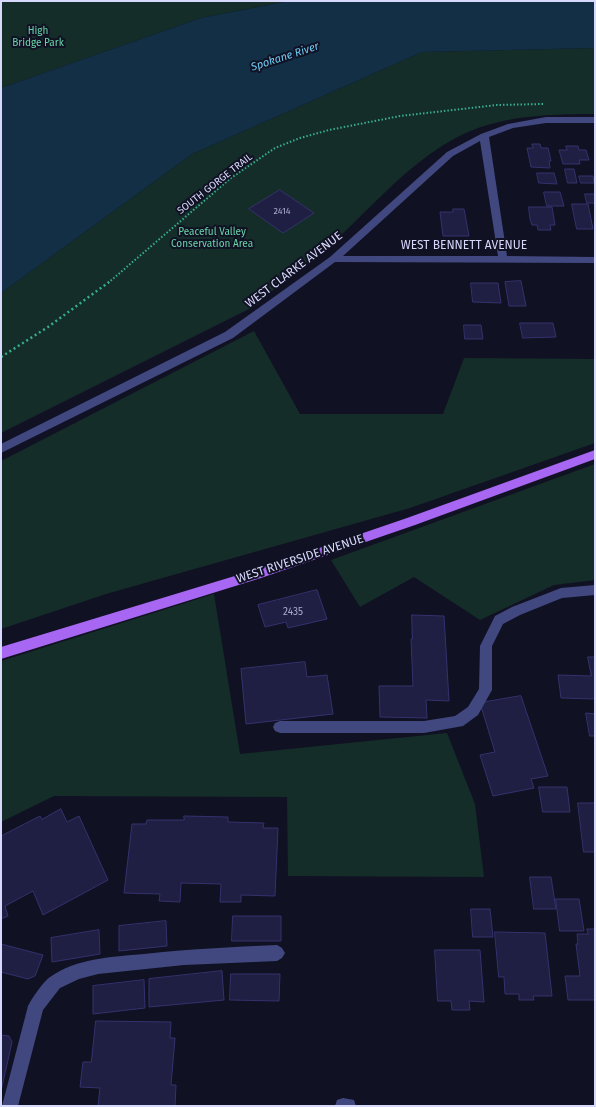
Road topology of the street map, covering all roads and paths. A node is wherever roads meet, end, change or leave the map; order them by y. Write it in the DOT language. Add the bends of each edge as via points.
graph roads {
  1 [pos="546,104"];
  2 [pos="595,120"];
  3 [pos="484,136"];
  4 [pos="334,259"];
  5 [pos="503,259"];
  6 [pos="595,260"];
  7 [pos="1,357"];
  8 [pos="1,449"];
  9 [pos="595,454"];
  10 [pos="595,590"];
  11 [pos="1,653"];
  12 [pos="280,727"];
  13 [pos="277,953"];
  14 [pos="10,1106"];
  15 [pos="343,1106"];
  16 [pos="348,1106"];
  1 -- 7 [label="path, SOUTH GORGE TRAIL" via="497,105 400,116 329,130 275,148 231,178 96,293"];
  2 -- 3 [label="street, WEST CLARKE AVENUE" via="546,120 511,126"];
  3 -- 4 [label="street, WEST CLARKE AVENUE" via="450,154"];
  3 -- 5 [label="street"];
  4 -- 5 [label="street, WEST BENNETT AVENUE"];
  4 -- 8 [label="street, WEST CLARKE AVENUE" via="229,335"];
  5 -- 6 [label="street, WEST BENNETT AVENUE"];
  9 -- 11 [label="main road, WEST RIVERSIDE AVENUE" via="411,522 261,573"];
  10 -- 12 [label="street" via="561,593 499,620 486,646 485,690 473,711 458,722 424,727"];
  13 -- 14 [label="street" via="198,956 98,966 77,972 55,983 36,1006"];
  15 -- 16 [label="street"];
}
